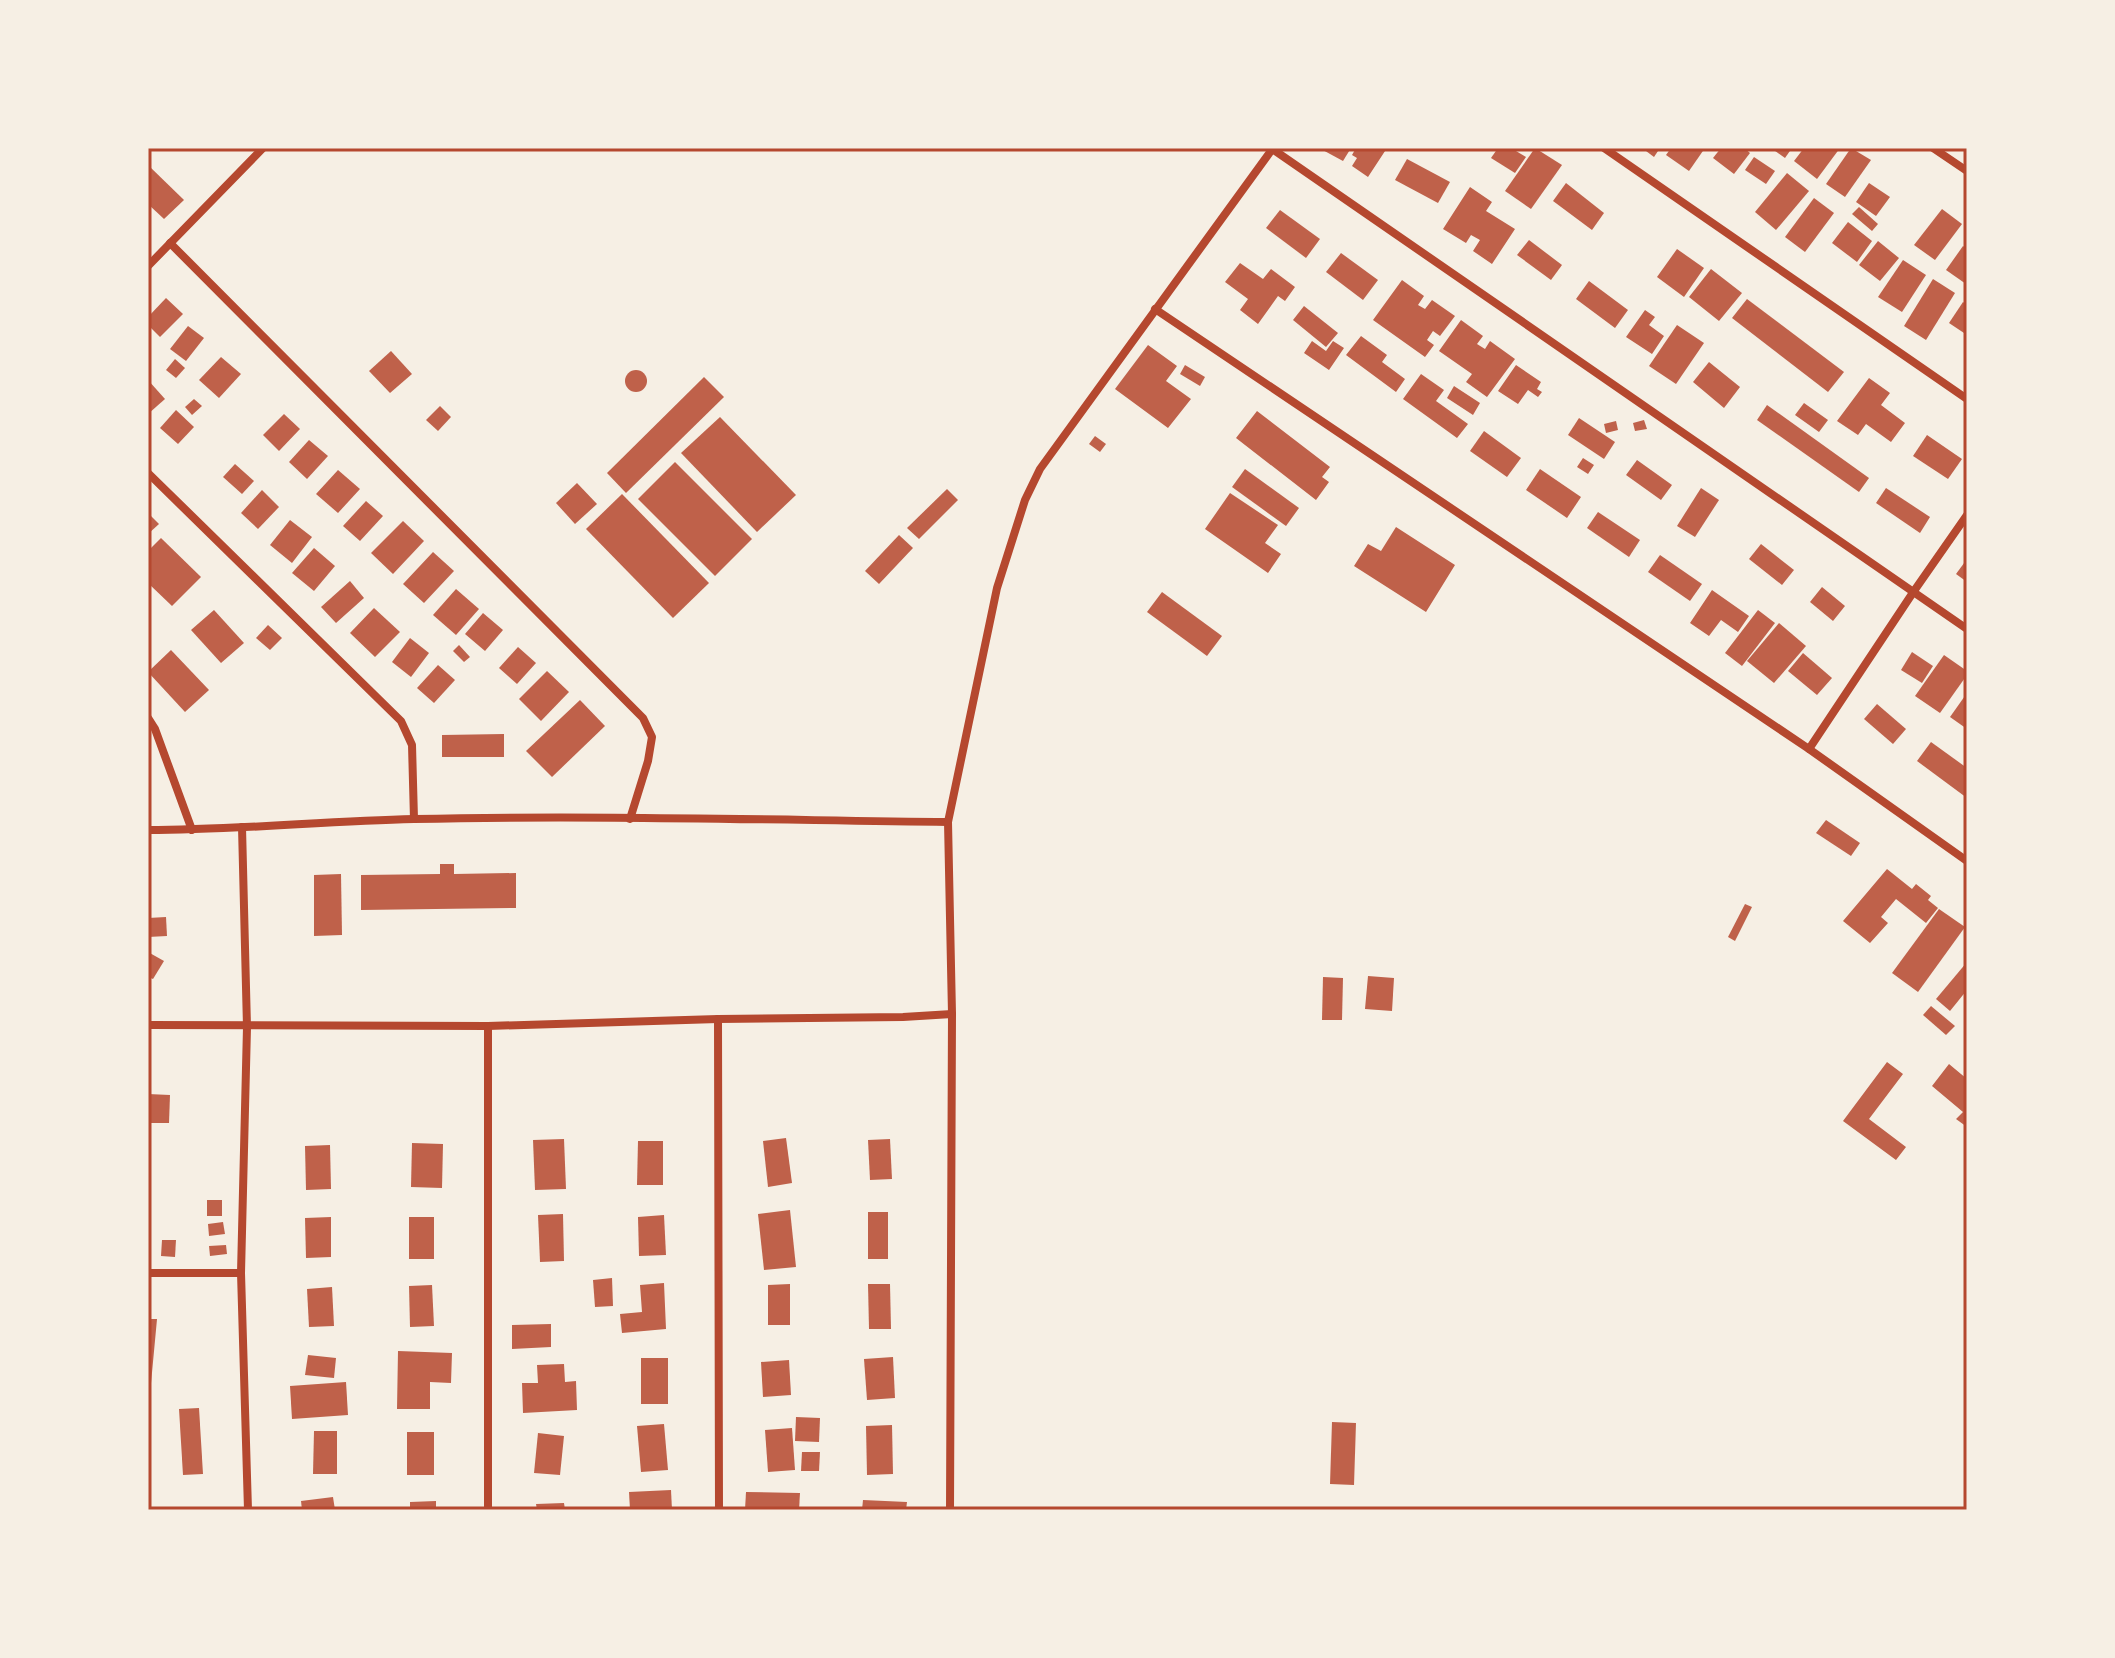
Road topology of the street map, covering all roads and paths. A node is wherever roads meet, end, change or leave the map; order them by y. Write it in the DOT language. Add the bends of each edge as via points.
graph roads {
  1 [pos="263,148"];
  2 [pos="1272,148"];
  3 [pos="1604,148"];
  4 [pos="1933,148"];
  5 [pos="1967,171"];
  6 [pos="170,243"];
  7 [pos="148,266"];
  8 [pos="1155,309"];
  9 [pos="1967,399"];
  10 [pos="148,473"];
  11 [pos="1967,515"];
  12 [pos="1914,591"];
  13 [pos="1967,629"];
  14 [pos="148,718"];
  15 [pos="1809,749"];
  16 [pos="414,819"];
  17 [pos="630,819"];
  18 [pos="948,822"];
  19 [pos="242,827"];
  20 [pos="148,830"];
  21 [pos="192,830"];
  22 [pos="1967,861"];
  23 [pos="952,1014"];
  24 [pos="718,1019"];
  25 [pos="148,1025"];
  26 [pos="488,1026"];
  27 [pos="247,1027"];
  28 [pos="148,1273"];
  29 [pos="241,1273"];
  30 [pos="248,1510"];
  31 [pos="488,1510"];
  32 [pos="719,1510"];
  33 [pos="950,1510"];
  1 -- 6 [label="street"];
  2 -- 8 [label="street"];
  2 -- 12 [label="street"];
  3 -- 9 [label="street"];
  4 -- 5 [label="street"];
  6 -- 7 [label="street"];
  6 -- 17 [label="street" via="643,718 652,737"];
  8 -- 15 [label="street"];
  8 -- 18 [label="street" via="1040,469 1025,500 997,588"];
  10 -- 16 [label="street" via="401,721 412,745"];
  11 -- 12 [label="street"];
  12 -- 13 [label="street"];
  12 -- 15 [label="street"];
  14 -- 21 [label="street"];
  15 -- 22 [label="street"];
  16 -- 17 [label="street"];
  16 -- 19 [label="street"];
  17 -- 18 [label="street"];
  18 -- 23 [label="street"];
  19 -- 21 [label="street"];
  19 -- 27 [label="street"];
  20 -- 21 [label="street"];
  23 -- 24 [label="street"];
  23 -- 33 [label="street"];
  24 -- 26 [label="street"];
  24 -- 32 [label="street"];
  25 -- 27 [label="street"];
  26 -- 27 [label="street"];
  26 -- 31 [label="street"];
  27 -- 29 [label="street"];
  28 -- 29 [label="street"];
  29 -- 30 [label="street"];
}
